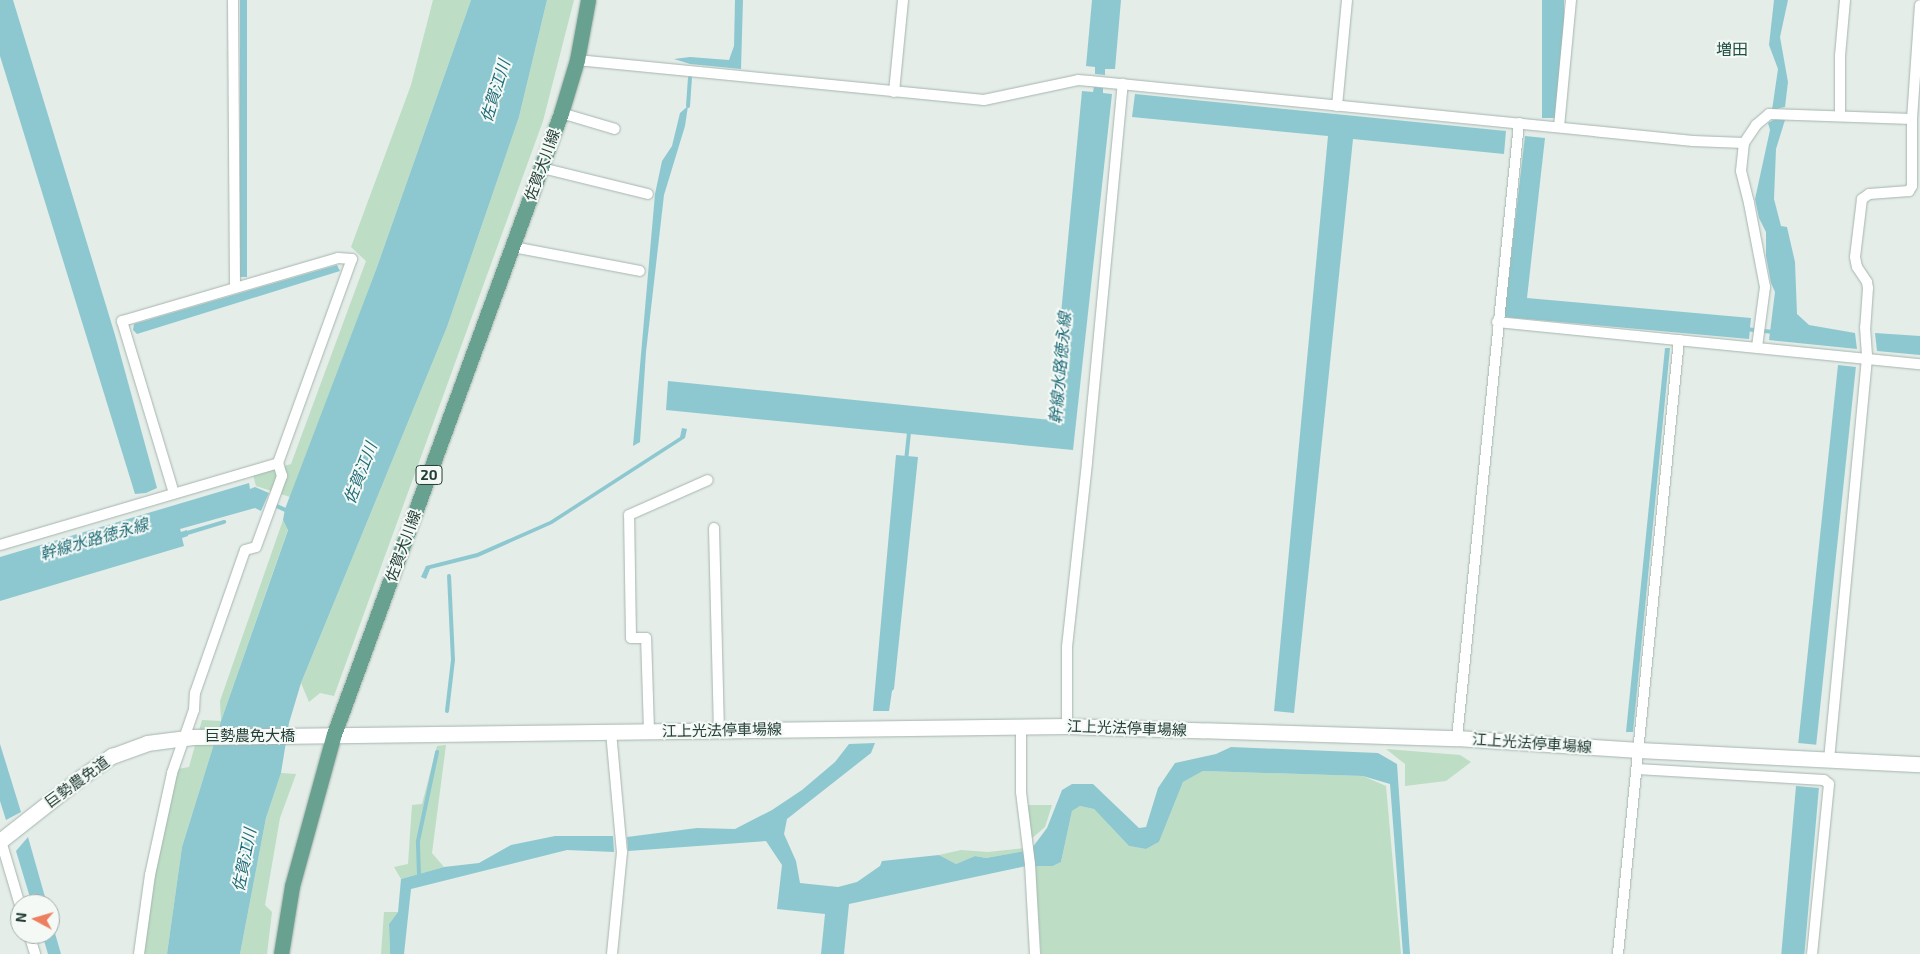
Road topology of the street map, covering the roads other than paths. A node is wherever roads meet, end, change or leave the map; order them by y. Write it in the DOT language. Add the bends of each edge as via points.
graph roads {
  1 [pos="233,0"];
  2 [pos="588,0"];
  3 [pos="903,0"];
  4 [pos="1347,0"];
  5 [pos="1572,0"];
  6 [pos="1845,0"];
  7 [pos="1920,5"];
  8 [pos="577,60"];
  9 [pos="1123,84"];
  10 [pos="894,92"];
  11 [pos="1337,106"];
  12 [pos="561,112"];
  13 [pos="1840,115"];
  14 [pos="1912,119"];
  15 [pos="1519,123"];
  16 [pos="1559,127"];
  17 [pos="615,130"];
  18 [pos="1744,143"];
  19 [pos="542,168"];
  20 [pos="1916,187"];
  21 [pos="648,194"];
  22 [pos="513,246"];
  23 [pos="640,271"];
  24 [pos="235,287"];
  25 [pos="1498,322"];
  26 [pos="1679,340"];
  27 [pos="1757,347"];
  28 [pos="1867,358"];
  29 [pos="1920,364"];
  30 [pos="278,464"];
  31 [pos="708,480"];
  32 [pos="174,493"];
  33 [pos="714,528"];
  34 [pos="0,545"];
  35 [pos="1022,726"];
  36 [pos="1068,726"];
  37 [pos="719,731"];
  38 [pos="612,732"];
  39 [pos="650,732"];
  40 [pos="334,734"];
  41 [pos="189,738"];
  42 [pos="1457,738"];
  43 [pos="1639,750"];
  44 [pos="1829,760"];
  45 [pos="1920,764"];
  46 [pos="1637,769"];
  47 [pos="0,841"];
  48 [pos="17,894"];
  49 [pos="138,954"];
  50 [pos="282,954"];
  51 [pos="612,954"];
  52 [pos="1035,954"];
  53 [pos="1618,954"];
  54 [pos="1812,954"];
  1 -- 24 [label="street"];
  2 -- 8 [label="main road, 佐賀大川線 / 20"];
  3 -- 10 [label="street"];
  4 -- 11 [label="street"];
  5 -- 16 [label="street"];
  6 -- 13 [label="street" via="1840,56"];
  7 -- 14 [label="street"];
  8 -- 10 [label="street"];
  8 -- 12 [label="main road, 佐賀大川線 / 20"];
  9 -- 10 [label="street" via="1078,80 984,100"];
  9 -- 11 [label="street"];
  9 -- 36 [label="street" via="1067,647"];
  11 -- 15 [label="street"];
  12 -- 17 [label="street"];
  12 -- 19 [label="main road, 佐賀大川線 / 20"];
  13 -- 14 [label="street"];
  13 -- 18 [label="street" via="1769,114 1756,125"];
  14 -- 20 [label="street"];
  15 -- 16 [label="street"];
  15 -- 25 [label="street"];
  16 -- 18 [label="street"];
  18 -- 27 [label="street" via="1741,171 1765,287"];
  19 -- 21 [label="street"];
  19 -- 22 [label="main road, 佐賀大川線 / 20"];
  20 -- 28 [label="street" via="1910,191 1869,194 1862,199 1855,257 1868,288"];
  22 -- 23 [label="street"];
  22 -- 40 [label="main road, 佐賀大川線 / 20"];
  24 -- 30 [label="street" via="338,258 352,259"];
  24 -- 32 [label="street" via="122,321"];
  25 -- 26 [label="street"];
  25 -- 42 [label="street"];
  26 -- 27 [label="street"];
  26 -- 43 [label="street"];
  27 -- 28 [label="street"];
  28 -- 29 [label="street"];
  28 -- 44 [label="street"];
  30 -- 32 [label="street"];
  30 -- 41 [label="street" via="282,476 276,493 256,546 245,550 195,693"];
  31 -- 39 [label="street" via="629,515 631,638 646,638"];
  32 -- 34 [label="street"];
  33 -- 37 [label="street"];
  35 -- 36 [label="main road, 江上光法停車場線"];
  35 -- 37 [label="main road, 江上光法停車場線"];
  35 -- 52 [label="street" via="1021,792 1030,864"];
  36 -- 42 [label="main road, 江上光法停車場線"];
  37 -- 39 [label="main road, 江上光法停車場線"];
  38 -- 39 [label="main road, 江上光法停車場線"];
  38 -- 40 [label="main road, 江上光法停車場線"];
  38 -- 51 [label="street" via="622,852"];
  40 -- 41 [label="main road, 巨勢農免大橋"];
  40 -- 50 [label="main road, 佐賀大川線 / 20" via="292,886"];
  41 -- 47 [label="main road, 巨勢農免道" via="147,743 112,756"];
  41 -- 49 [label="street" via="172,773 150,875"];
  42 -- 43 [label="main road, 江上光法停車場線"];
  43 -- 44 [label="main road, 江上光法停車場線"];
  43 -- 46 [label="street"];
  44 -- 45 [label="main road, 江上光法停車場線"];
  46 -- 53 [label="street"];
  46 -- 54 [label="street" via="1824,780 1829,784"];
  47 -- 48 [label="street"];
}
